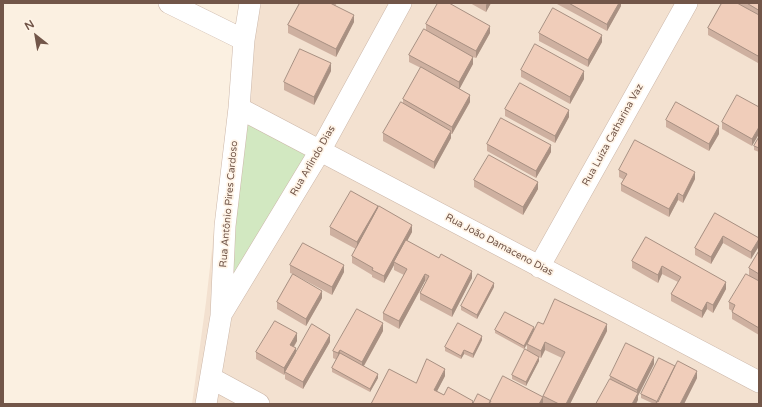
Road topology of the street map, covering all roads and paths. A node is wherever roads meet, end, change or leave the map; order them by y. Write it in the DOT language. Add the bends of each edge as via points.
graph roads {
  1 [pos="169,3"];
  2 [pos="250,3"];
  3 [pos="401,3"];
  4 [pos="687,3"];
  5 [pos="244,40"];
  6 [pos="238,108"];
  7 [pos="320,151"];
  8 [pos="539,267"];
  9 [pos="221,316"];
  10 [pos="211,378"];
  11 [pos="759,382"];
  12 [pos="206,404"];
  13 [pos="259,404"];
  1 -- 5 [label="street"];
  2 -- 5 [label="street, Rua Antônio Pires Cardoso"];
  3 -- 7 [label="street, Rua Arlindo Dias"];
  4 -- 8 [label="street, Rua Luiza Catharina Vaz"];
  5 -- 6 [label="street, Rua Antônio Pires Cardoso"];
  6 -- 7 [label="street, Rua João Damaceno Dias"];
  6 -- 9 [label="street, Rua Antônio Pires Cardoso" via="225,226"];
  7 -- 8 [label="street, Rua João Damaceno Dias"];
  7 -- 9 [label="street, Rua Arlindo Dias"];
  8 -- 11 [label="street, Rua João Damaceno Dias"];
  9 -- 10 [label="street, Rua Antônio Pires Cardoso"];
  10 -- 12 [label="street, Rua Antônio Pires Cardoso"];
  10 -- 13 [label="street"];
}
